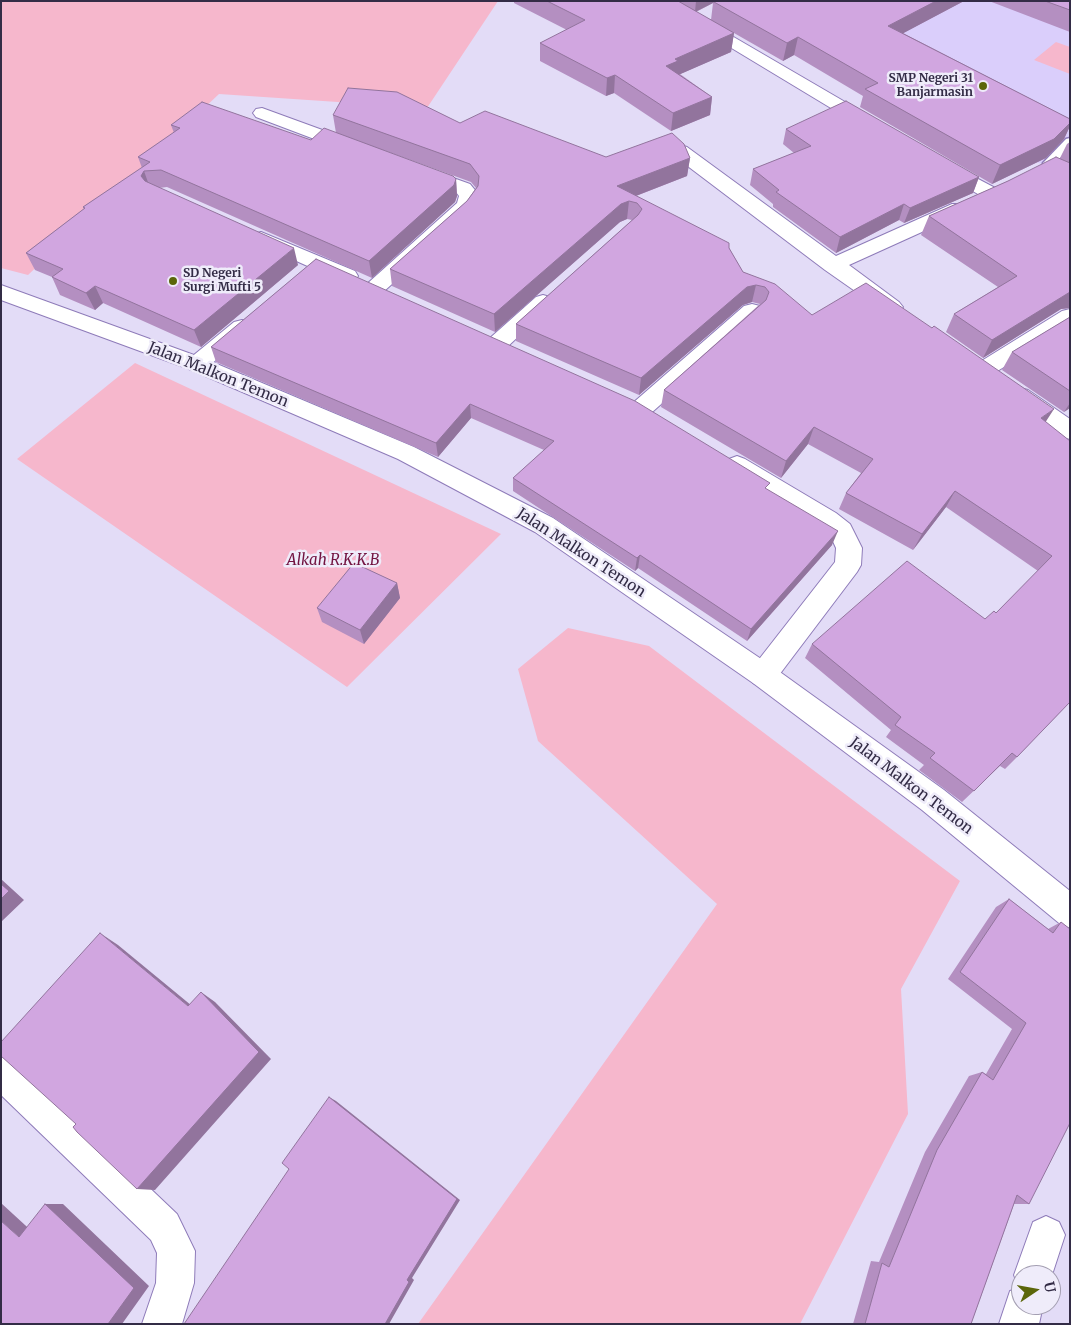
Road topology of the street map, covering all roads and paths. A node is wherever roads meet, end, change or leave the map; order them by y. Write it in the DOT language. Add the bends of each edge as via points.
graph roads {
  1 [pos="713,12"];
  2 [pos="262,113"];
  3 [pos="884,132"];
  4 [pos="1070,141"];
  5 [pos="680,151"];
  6 [pos="372,154"];
  7 [pos="926,156"];
  8 [pos="399,164"];
  9 [pos="1047,171"];
  10 [pos="238,228"];
  11 [pos="832,265"];
  12 [pos="556,291"];
  13 [pos="1,292"];
  14 [pos="752,311"];
  15 [pos="257,313"];
  16 [pos="1070,316"];
  17 [pos="910,320"];
  18 [pos="498,343"];
  19 [pos="197,364"];
  20 [pos="642,408"];
  21 [pos="1070,431"];
  22 [pos="718,454"];
  23 [pos="762,675"];
  24 [pos="1070,912"];
  25 [pos="1,1070"];
  26 [pos="1046,1234"];
  27 [pos="1037,1265"];
  28 [pos="162,1324"];
  1 -- 3 [label="street" via="691,18"];
  2 -- 6 [label="street"];
  4 -- 9 [label="lane"];
  5 -- 11 [label="street"];
  7 -- 11 [label="street" via="1000,190"];
  8 -- 10 [label="street" via="463,188 469,195 460,212 384,292 310,269"];
  11 -- 17 [label="street"];
  12 -- 18 [label="street"];
  13 -- 19 [label="street, Jalan Malkon Temon"];
  14 -- 20 [label="street"];
  15 -- 19 [label="street"];
  16 -- 21 [label="street" via="989,375"];
  19 -- 23 [label="street, Jalan Malkon Temon" via="406,453 544,525"];
  22 -- 23 [label="street" via="827,520 841,531 849,548 848,565"];
  23 -- 24 [label="street, Jalan Malkon Temon" via="932,800"];
  25 -- 28 [label="street" via="164,1227 176,1251 175,1283"];
  26 -- 27 [label="street"];
}
